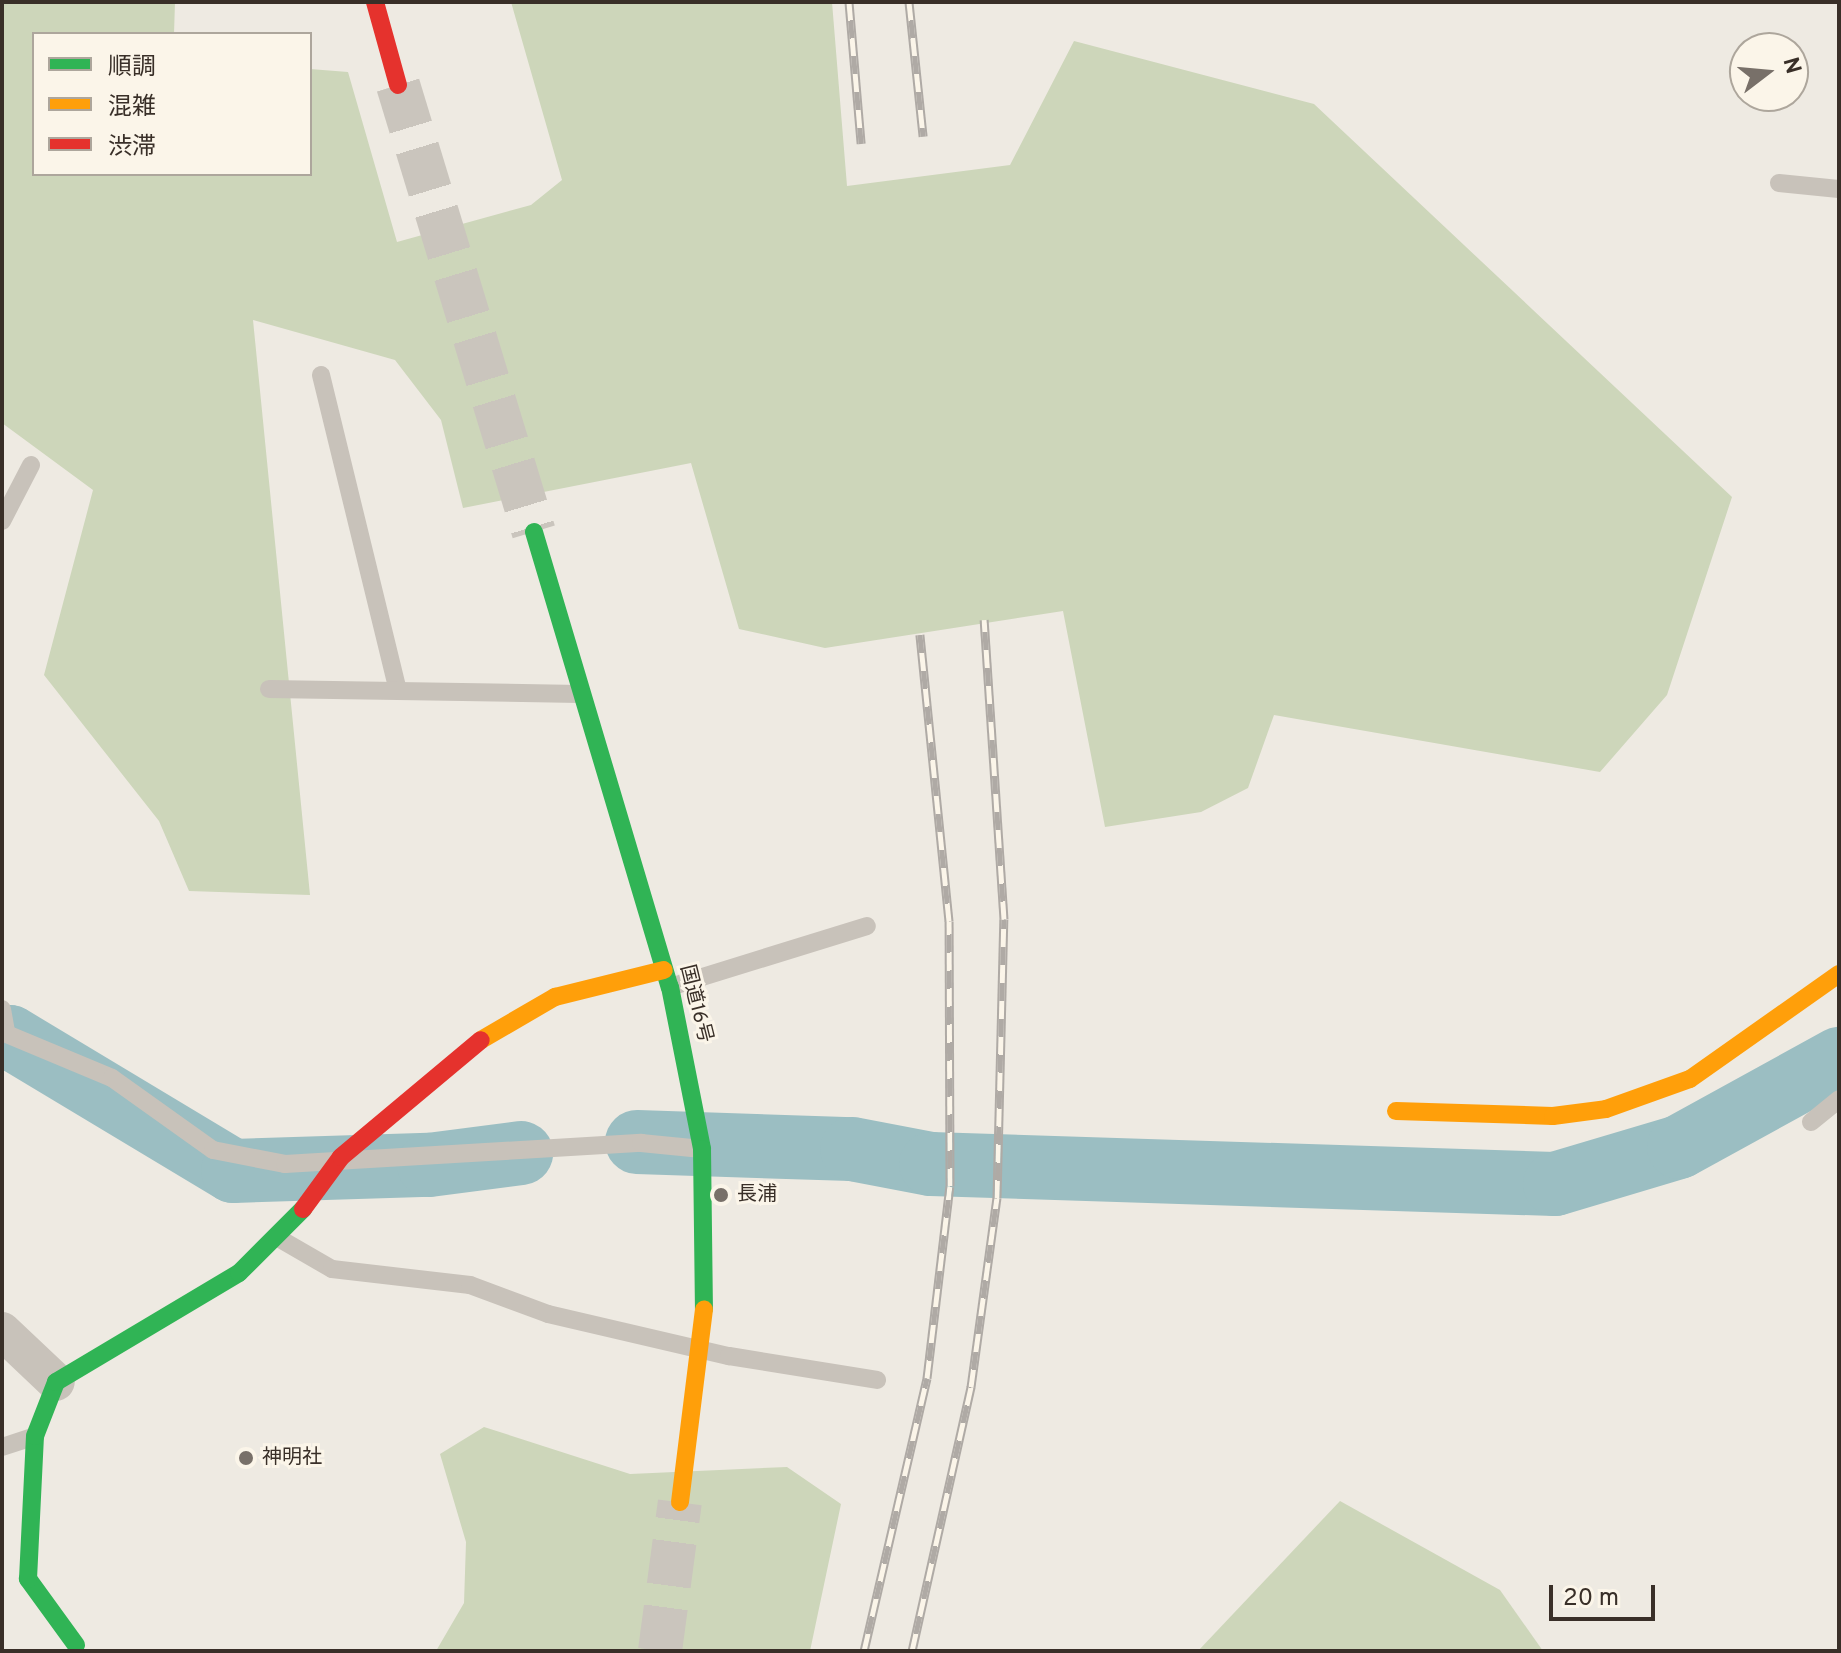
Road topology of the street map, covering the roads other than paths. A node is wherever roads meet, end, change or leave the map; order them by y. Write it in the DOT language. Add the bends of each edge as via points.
graph roads {
  1 [pos="375,2"];
  2 [pos="398,85"];
  3 [pos="1779,183"];
  4 [pos="1839,189"];
  5 [pos="321,375"];
  6 [pos="31,465"];
  7 [pos="2,521"];
  8 [pos="534,532"];
  9 [pos="397,687"];
  10 [pos="269,689"];
  11 [pos="580,694"];
  12 [pos="867,926"];
  13 [pos="1839,974"];
  14 [pos="667,978"];
  15 [pos="2,1009"];
  16 [pos="4,1032"];
  17 [pos="1839,1099"];
  18 [pos="1396,1111"];
  19 [pos="1811,1122"];
  20 [pos="702,1149"];
  21 [pos="341,1157"];
  22 [pos="280,1239"];
  23 [pos="2,1331"];
  24 [pos="704,1350"];
  25 [pos="877,1380"];
  26 [pos="56,1382"];
  27 [pos="35,1436"];
  28 [pos="2,1447"];
  29 [pos="680,1502"];
  30 [pos="79,1648"];
  1 -- 2 [label="main road"];
  3 -- 4 [label="lane"];
  5 -- 9 [label="lane"];
  6 -- 7 [label="lane"];
  8 -- 11 [label="main road, 国道16号"];
  9 -- 10 [label="lane"];
  9 -- 11 [label="lane"];
  11 -- 14 [label="main road, 国道16号"];
  12 -- 14 [label="lane"];
  13 -- 18 [label="main road" via="1690,1079 1606,1109 1553,1116"];
  14 -- 20 [label="main road, 国道16号"];
  14 -- 21 [label="main road" via="555,997 506,1019"];
  15 -- 16 [label="lane"];
  16 -- 21 [label="lane" via="112,1078 213,1150 285,1164"];
  17 -- 19 [label="lane"];
  20 -- 21 [label="lane" via="641,1143"];
  20 -- 24 [label="main road, 国道16号"];
  21 -- 22 [label="main road"];
  22 -- 24 [label="lane" via="332,1269 470,1285 548,1314"];
  22 -- 26 [label="main road" via="239,1273"];
  23 -- 26 [label="street"];
  24 -- 25 [label="lane"];
  24 -- 29 [label="main road, 国道16号"];
  26 -- 27 [label="main road"];
  27 -- 28 [label="lane"];
  27 -- 30 [label="main road" via="28,1579"];
}
